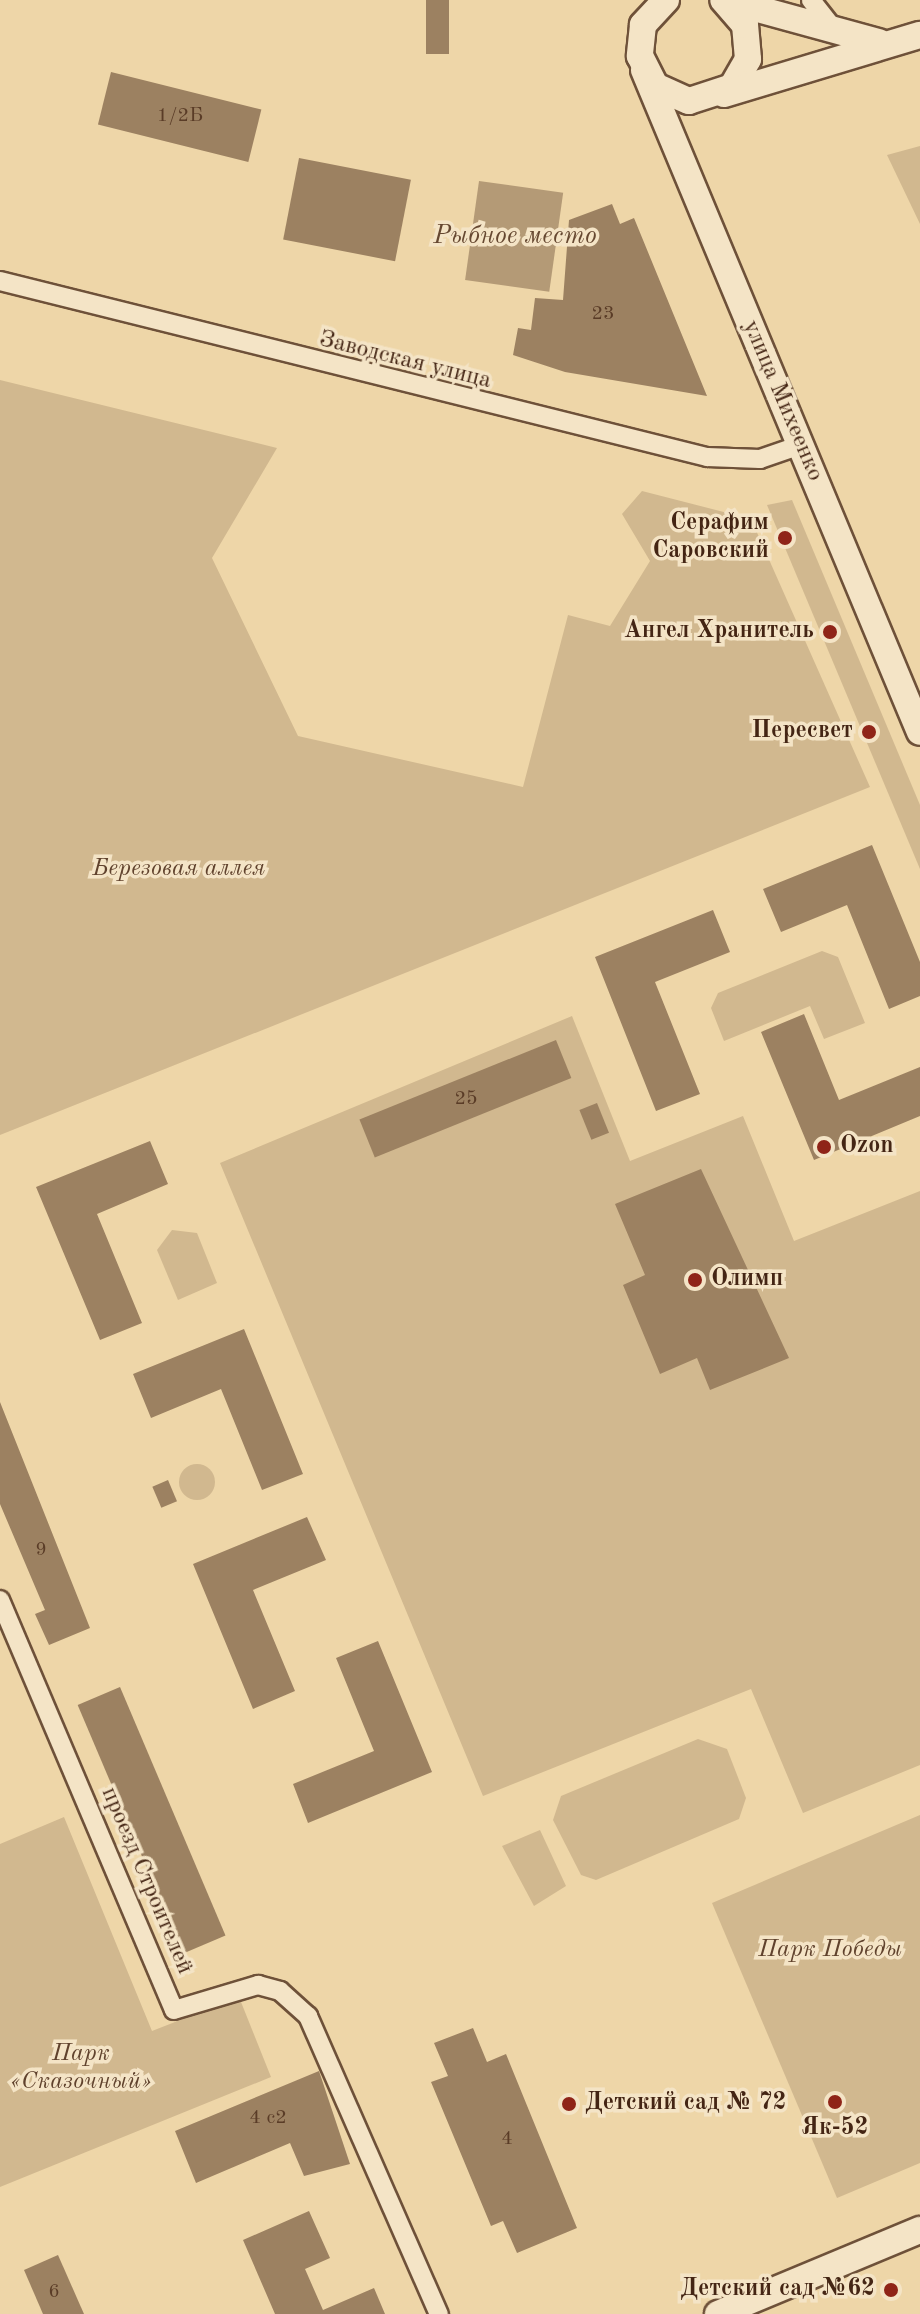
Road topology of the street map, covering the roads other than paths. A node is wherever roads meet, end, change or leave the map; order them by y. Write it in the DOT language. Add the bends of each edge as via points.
graph roads {
  1 [pos="666,0"];
  2 [pos="724,0"];
  3 [pos="811,0"];
  4 [pos="753,4"];
  5 [pos="909,38"];
  6 [pos="850,39"];
  7 [pos="749,43"];
  8 [pos="644,70"];
  9 [pos="713,98"];
  10 [pos="685,168"];
  11 [pos="0,281"];
  12 [pos="801,445"];
  13 [pos="920,732"];
  14 [pos="0,1600"];
  15 [pos="920,2230"];
  16 [pos="756,2307"];
  17 [pos="439,2314"];
  18 [pos="718,2314"];
  1 -- 8 [label="street" via="643,25"];
  2 -- 4 [label="street"];
  2 -- 7 [label="street"];
  3 -- 6 [label="street"];
  4 -- 6 [label="street"];
  4 -- 7 [label="street"];
  5 -- 6 [label="street"];
  5 -- 9 [label="street"];
  7 -- 9 [label="street" via="742,74"];
  8 -- 9 [label="street" via="671,97"];
  8 -- 10 [label="street, улица Михеенко"];
  9 -- 10 [label="street" via="683,135"];
  10 -- 12 [label="street, улица Михеенко"];
  11 -- 12 [label="street, Заводская улица" via="707,457 751,461"];
  12 -- 13 [label="street, улица Михеенко"];
  14 -- 17 [label="street, проезд Строителей" via="174,2010 258,1985 280,1991 308,2016"];
  15 -- 16 [label="street"];
  16 -- 18 [label="street"];
}
